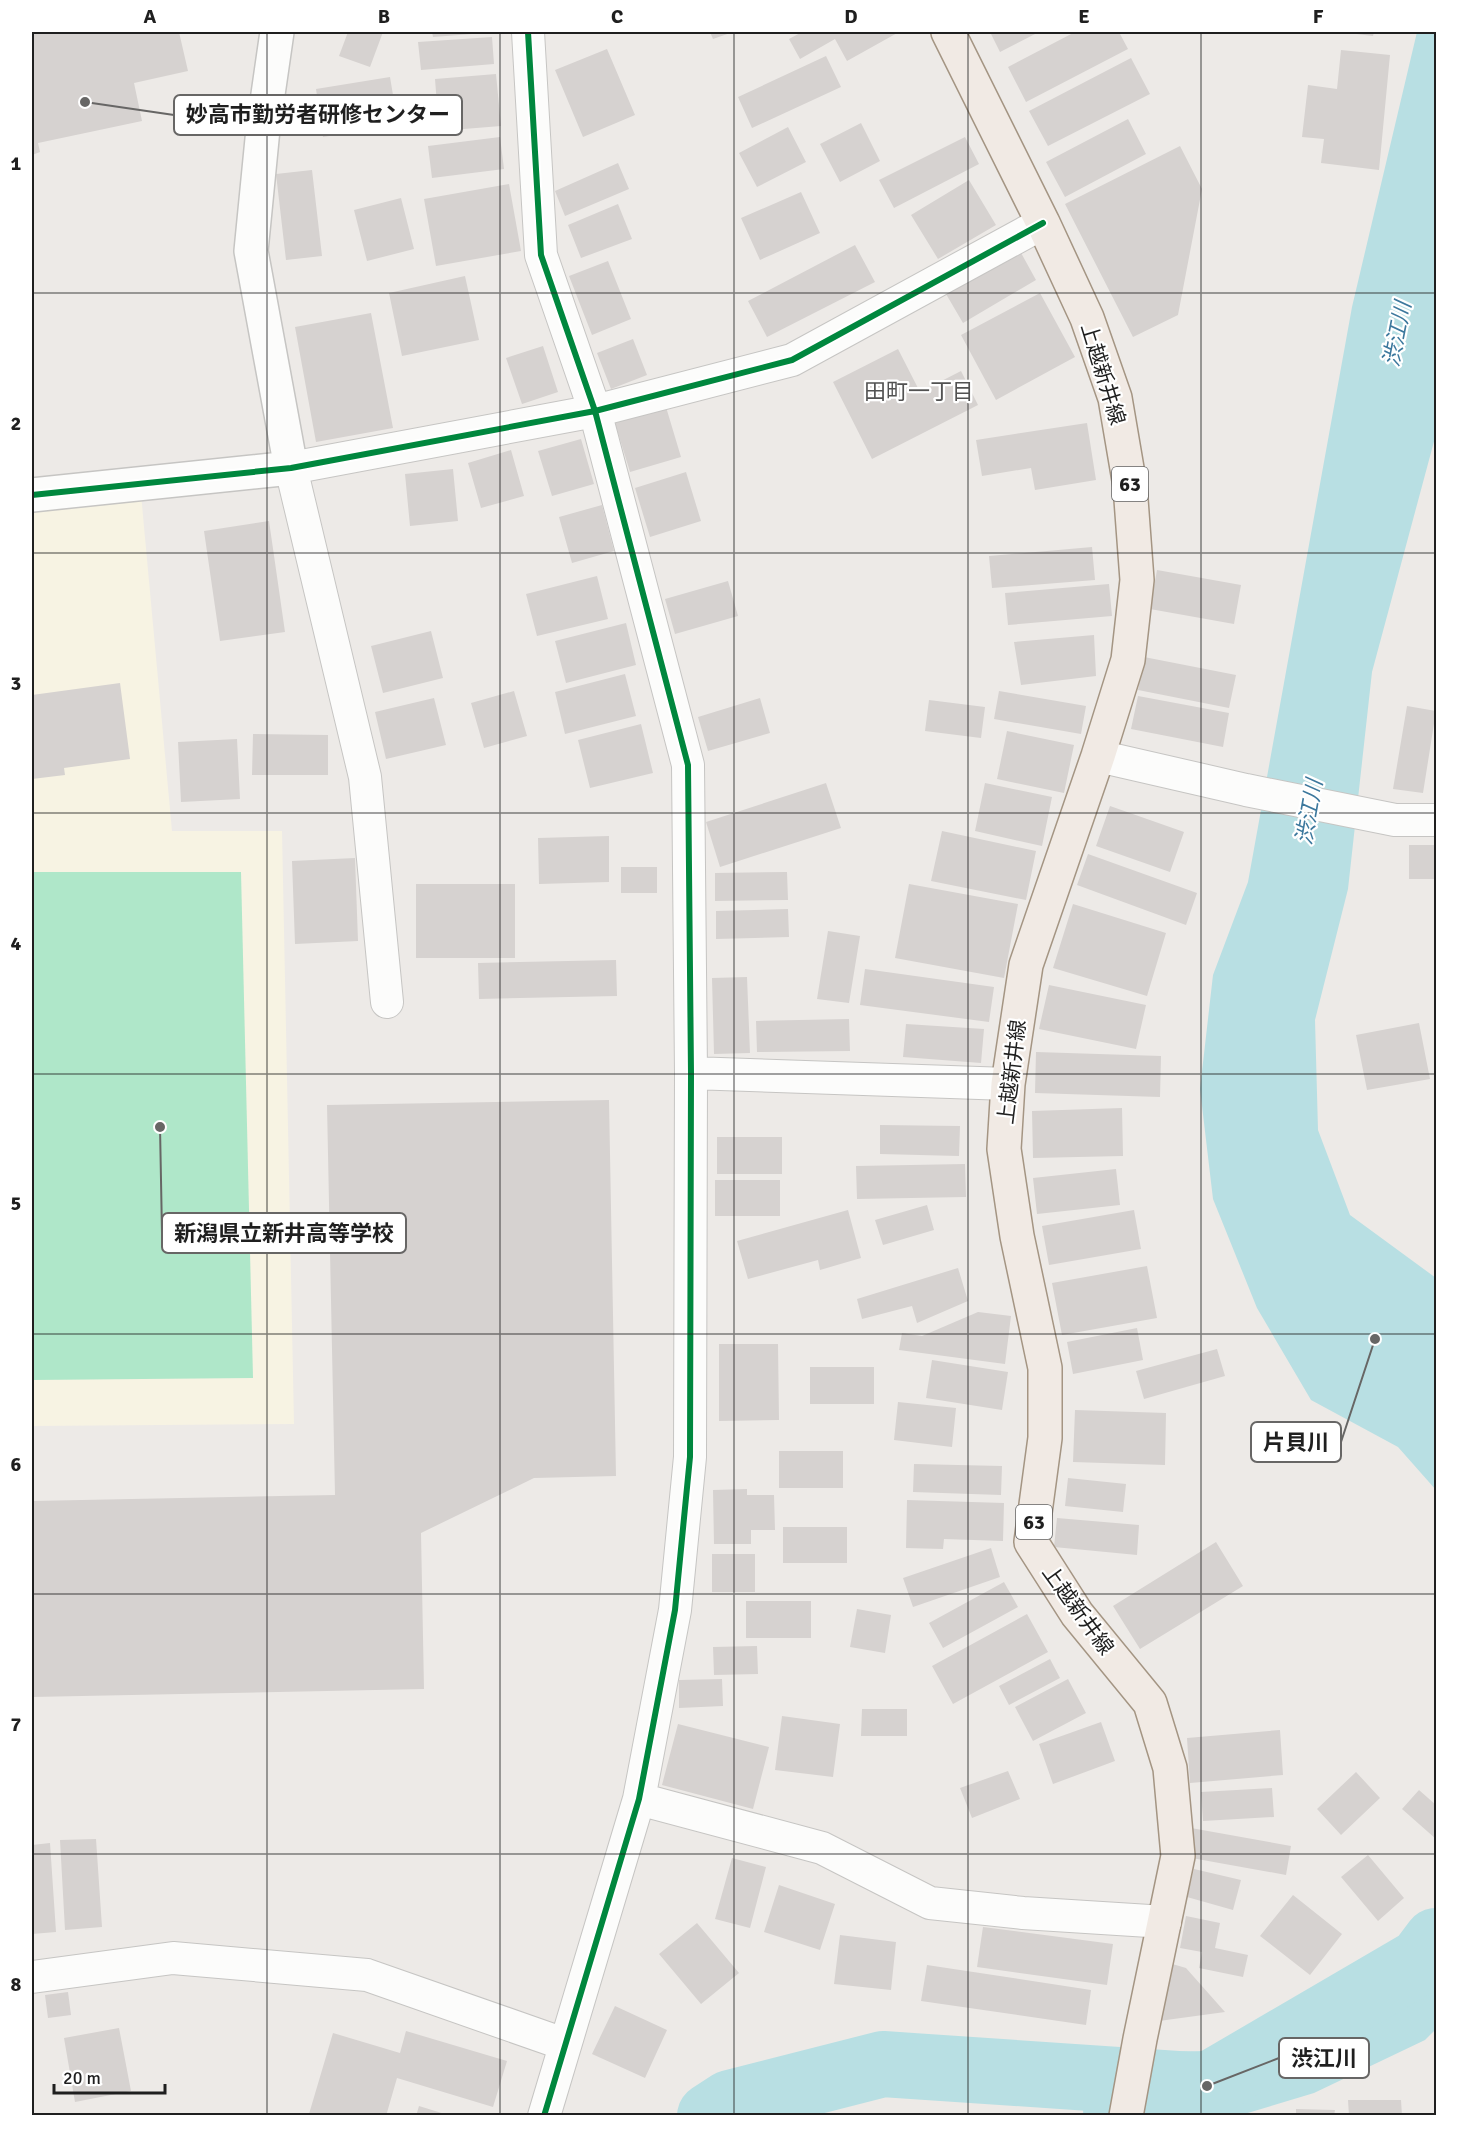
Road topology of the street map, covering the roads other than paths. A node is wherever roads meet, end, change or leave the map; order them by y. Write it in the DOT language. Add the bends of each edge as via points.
graph roads {
  1 [pos="277,32"];
  2 [pos="528,32"];
  3 [pos="948,32"];
  4 [pos="1043,223"];
  5 [pos="595,411"];
  6 [pos="291,468"];
  7 [pos="32,495"];
  8 [pos="1098,756"];
  9 [pos="1437,820"];
  10 [pos="387,1002"];
  11 [pos="691,1073"];
  12 [pos="1008,1084"];
  13 [pos="639,1799"];
  14 [pos="1165,1922"];
  15 [pos="32,1977"];
  16 [pos="564,2044"];
  17 [pos="544,2115"];
  18 [pos="1126,2115"];
  1 -- 6 [label="street" via="251,251"];
  2 -- 5 [label="street" via="541,255"];
  3 -- 4 [label="main road, 上越新井線 / 63"];
  4 -- 5 [label="street" via="792,360"];
  4 -- 8 [label="main road, 上越新井線 / 63" via="1087,318 1115,398 1130,486 1135,603 1128,660"];
  5 -- 6 [label="street"];
  5 -- 11 [label="street" via="688,765"];
  6 -- 7 [label="street"];
  6 -- 10 [label="street" via="365,777"];
  8 -- 9 [label="street" via="1395,820"];
  8 -- 12 [label="main road, 上越新井線 / 63" via="1026,965"];
  11 -- 12 [label="street"];
  11 -- 13 [label="street" via="690,1457 675,1610"];
  12 -- 14 [label="main road, 上越新井線 / 63" via="1004,1149 1017,1236 1045,1368 1045,1438 1031,1542 1077,1614 1150,1703 1170,1768 1178,1856"];
  13 -- 14 [label="street" via="822,1848 930,1903"];
  13 -- 16 [label="street"];
  14 -- 18 [label="main road, 上越新井線 / 63"];
  15 -- 16 [label="street" via="173,1958 367,1975"];
  16 -- 17 [label="street"];
}
